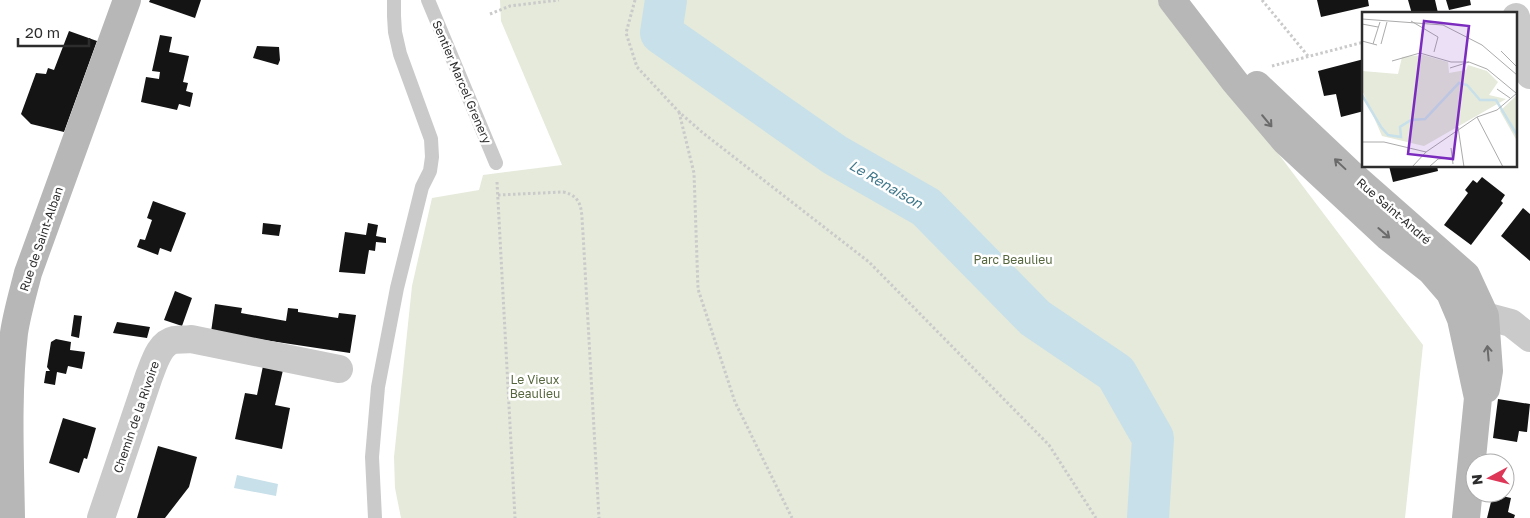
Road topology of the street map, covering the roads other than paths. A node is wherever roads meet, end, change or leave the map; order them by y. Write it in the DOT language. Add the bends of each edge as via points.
graph roads {
  1 [pos="127,0"];
  2 [pos="394,0"];
  3 [pos="428,0"];
  4 [pos="1172,0"];
  5 [pos="1187,0"];
  6 [pos="1518,24"];
  7 [pos="1530,75"];
  8 [pos="496,163"];
  9 [pos="1473,317"];
  10 [pos="1530,338"];
  11 [pos="339,369"];
  12 [pos="11,518"];
  13 [pos="100,518"];
  14 [pos="375,518"];
  15 [pos="1466,518"];
  1 -- 12 [label="street, Rue de Saint-Alban" via="28,273 20,304 11,372"];
  2 -- 14 [label="lane" via="395,32 400,54 432,139 432,157 397,288 378,387 372,457"];
  3 -- 8 [label="lane, Sentier Marcel Grenery"];
  4 -- 9 [label="street, Rue Saint-André, one-way" via="1285,141 1388,237 1431,271"];
  9 -- 5 [label="street, Rue Saint-André, one-way" via="1466,275 1349,172 1245,74"];
  6 -- 7 [label="street"];
  9 -- 10 [label="street" via="1511,323"];
  9 -- 15 [label="street, Rue Saint-André" via="1478,398"];
  11 -- 13 [label="street, Chemin de la Rivoire" via="191,339 172,340 158,354"];
}
